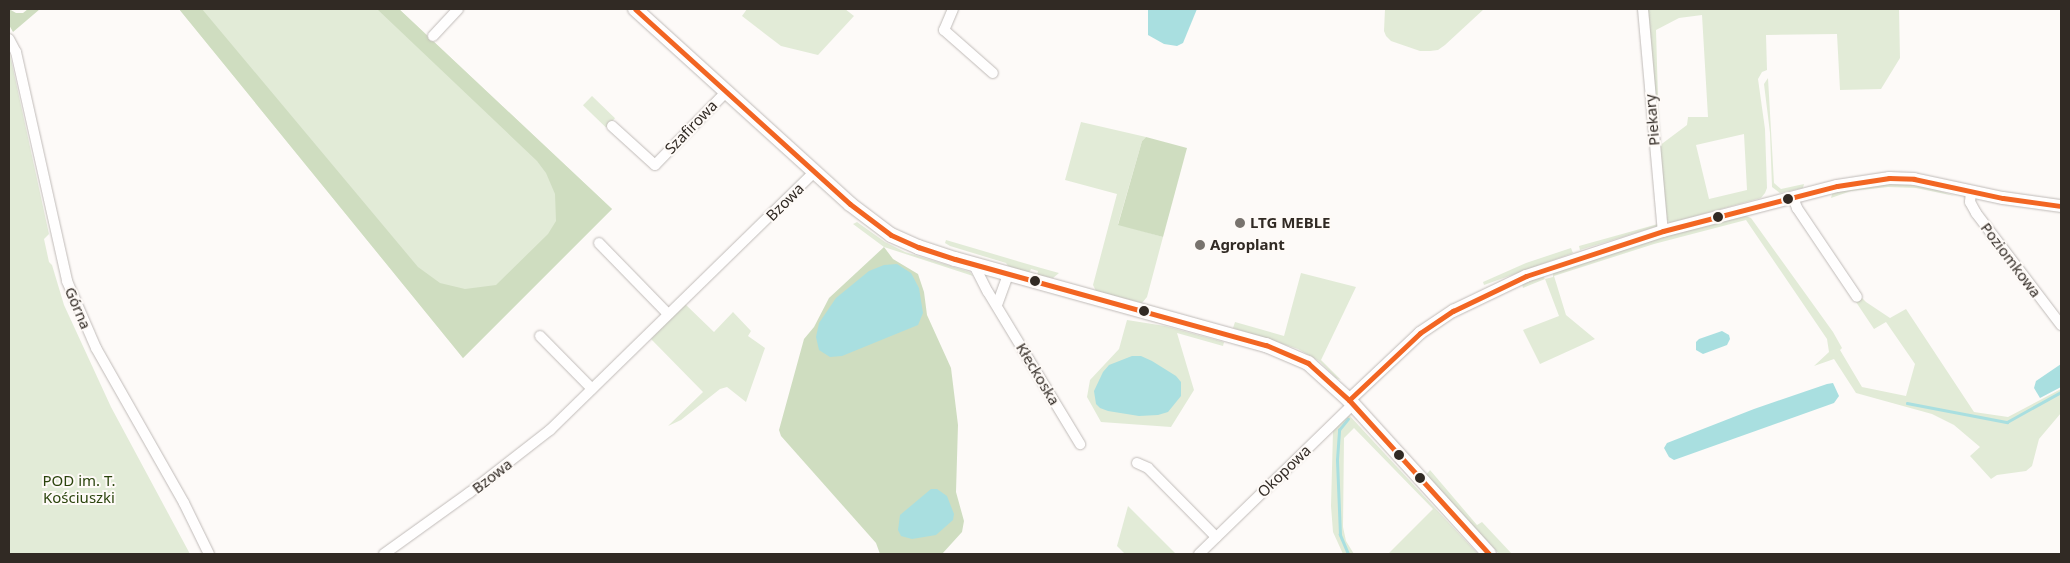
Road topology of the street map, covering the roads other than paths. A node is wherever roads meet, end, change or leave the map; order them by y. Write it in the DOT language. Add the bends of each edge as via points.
graph roads {
  1 [pos="458,9"];
  2 [pos="635,9"];
  3 [pos="953,9"];
  4 [pos="1643,9"];
  5 [pos="433,36"];
  6 [pos="9,40"];
  7 [pos="993,73"];
  8 [pos="726,92"];
  9 [pos="612,126"];
  10 [pos="814,172"];
  11 [pos="1971,191"];
  12 [pos="1793,197"];
  13 [pos="2061,206"];
  14 [pos="1663,231"];
  15 [pos="599,243"];
  16 [pos="974,265"];
  17 [pos="1008,274"];
  18 [pos="1857,297"];
  19 [pos="997,305"];
  20 [pos="668,314"];
  21 [pos="2061,325"];
  22 [pos="540,336"];
  23 [pos="592,389"];
  24 [pos="1351,402"];
  25 [pos="1080,444"];
  26 [pos="1137,463"];
  27 [pos="1216,537"];
  28 [pos="209,554"];
  29 [pos="384,554"];
  30 [pos="1198,554"];
  31 [pos="1489,554"];
  1 -- 5 [label="street"];
  2 -- 8 [label="main road"];
  3 -- 7 [label="street" via="944,30"];
  4 -- 14 [label="street, Piekary"];
  6 -- 28 [label="street, Górna" via="16,52 67,281 96,348 184,503"];
  8 -- 9 [label="street, Szafirowa" via="655,165"];
  8 -- 10 [label="main road"];
  10 -- 16 [label="main road" via="891,235 933,253"];
  10 -- 20 [label="street, Bzowa"];
  11 -- 12 [label="street" via="1914,179 1889,178"];
  11 -- 13 [label="street"];
  11 -- 21 [label="street, Poziomkowa" via="1970,202 1976,213"];
  12 -- 14 [label="street"];
  12 -- 18 [label="street"];
  14 -- 24 [label="street" via="1499,286 1453,311 1420,333"];
  15 -- 20 [label="street"];
  16 -- 17 [label="main road"];
  16 -- 19 [label="street, Kłeckoska"];
  17 -- 19 [label="street"];
  17 -- 24 [label="main road" via="1282,350 1317,370"];
  19 -- 25 [label="street, Kłeckoska"];
  20 -- 23 [label="street, Bzowa"];
  22 -- 23 [label="street"];
  23 -- 29 [label="street, Bzowa" via="539,438 469,494"];
  24 -- 27 [label="street, Okopowa"];
  24 -- 31 [label="main road"];
  26 -- 27 [label="street" via="1148,468"];
  27 -- 30 [label="street, Okopowa"];
}
